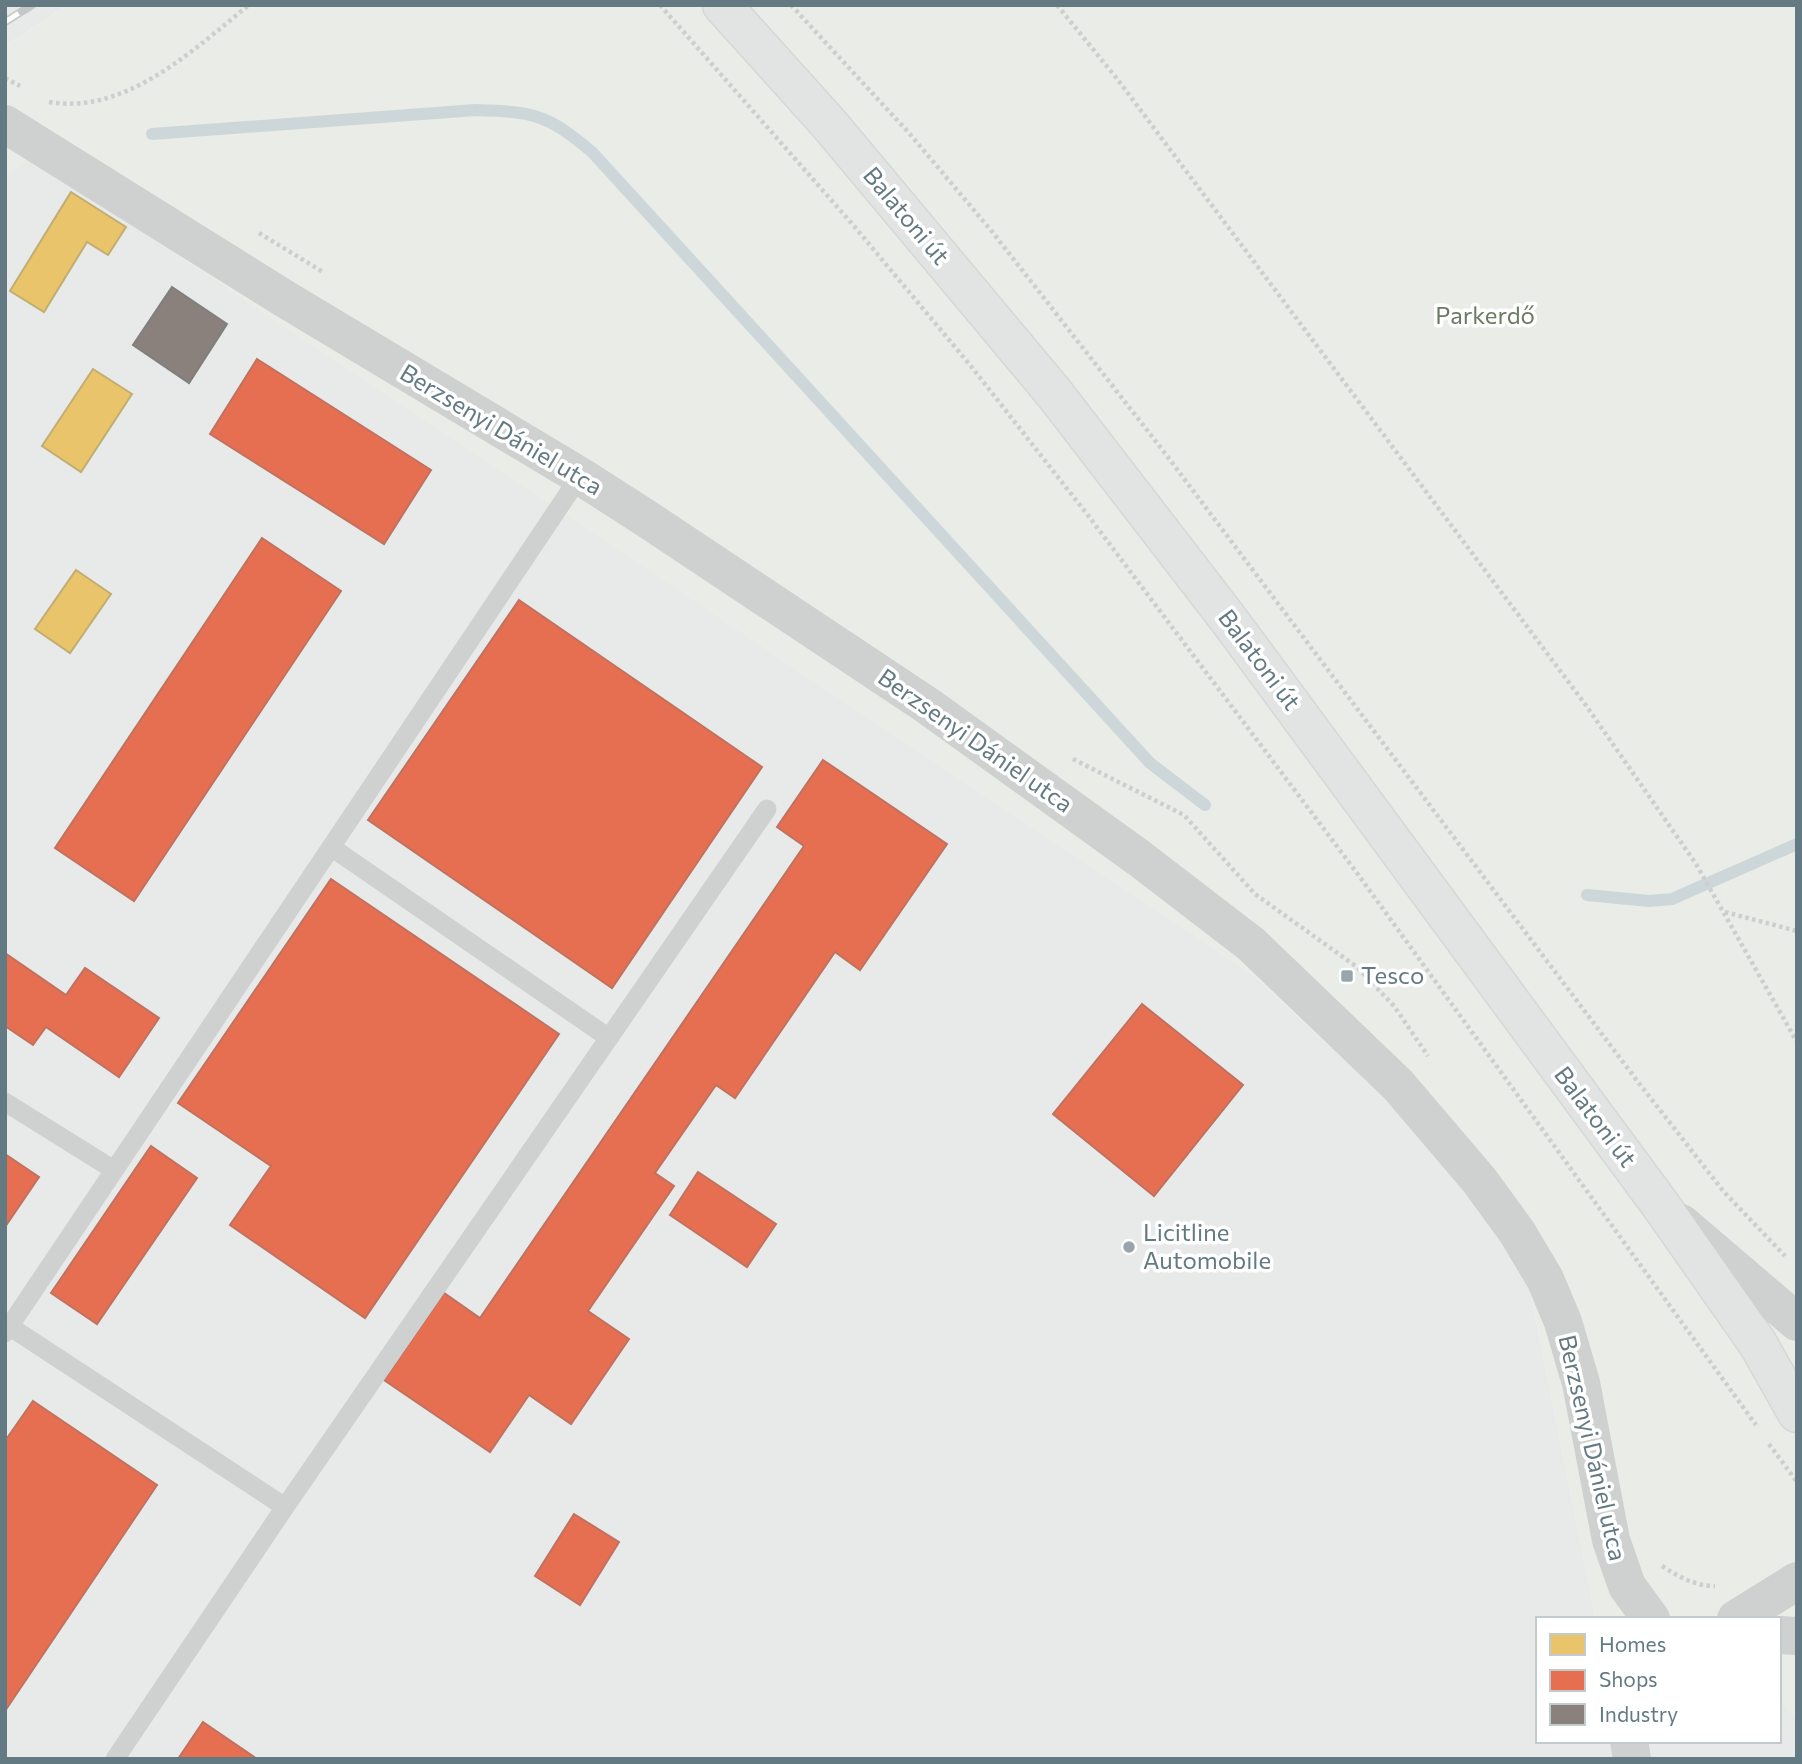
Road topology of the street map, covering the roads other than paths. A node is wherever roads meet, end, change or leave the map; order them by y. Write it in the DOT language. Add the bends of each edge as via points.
graph roads {
  1 [pos="722,5"];
  2 [pos="10,134"];
  3 [pos="580,476"];
  4 [pos="767,809"];
  5 [pos="331,847"];
  6 [pos="609,1038"];
  7 [pos="5,1102"];
  8 [pos="114,1170"];
  9 [pos="1662,1207"];
  10 [pos="1797,1322"];
  11 [pos="7,1330"];
  12 [pos="1758,1344"];
  13 [pos="1797,1387"];
  14 [pos="1797,1413"];
  15 [pos="285,1507"];
  16 [pos="1797,1581"];
  17 [pos="1650,1617"];
  18 [pos="1739,1617"];
  19 [pos="115,1759"];
  1 -- 9 [label="main road, Balatoni út" via="830,125 1054,393 1229,620"];
  2 -- 3 [label="street, Berzsenyi Dániel utca"];
  3 -- 5 [label="lane"];
  3 -- 17 [label="street, Berzsenyi Dániel utca" via="928,706 1139,858 1251,944 1398,1084 1479,1180 1545,1279 1581,1383 1611,1540 1627,1586"];
  4 -- 6 [label="lane"];
  5 -- 6 [label="lane"];
  5 -- 8 [label="lane"];
  6 -- 15 [label="lane"];
  7 -- 8 [label="lane"];
  8 -- 11 [label="lane"];
  9 -- 10 [label="street"];
  9 -- 12 [label="main road, Balatoni út"];
  11 -- 15 [label="lane"];
  12 -- 13 [label="main road, Balatoni út"];
  12 -- 14 [label="main road, Balatoni út"];
  15 -- 19 [label="lane"];
  16 -- 18 [label="street"];
}
